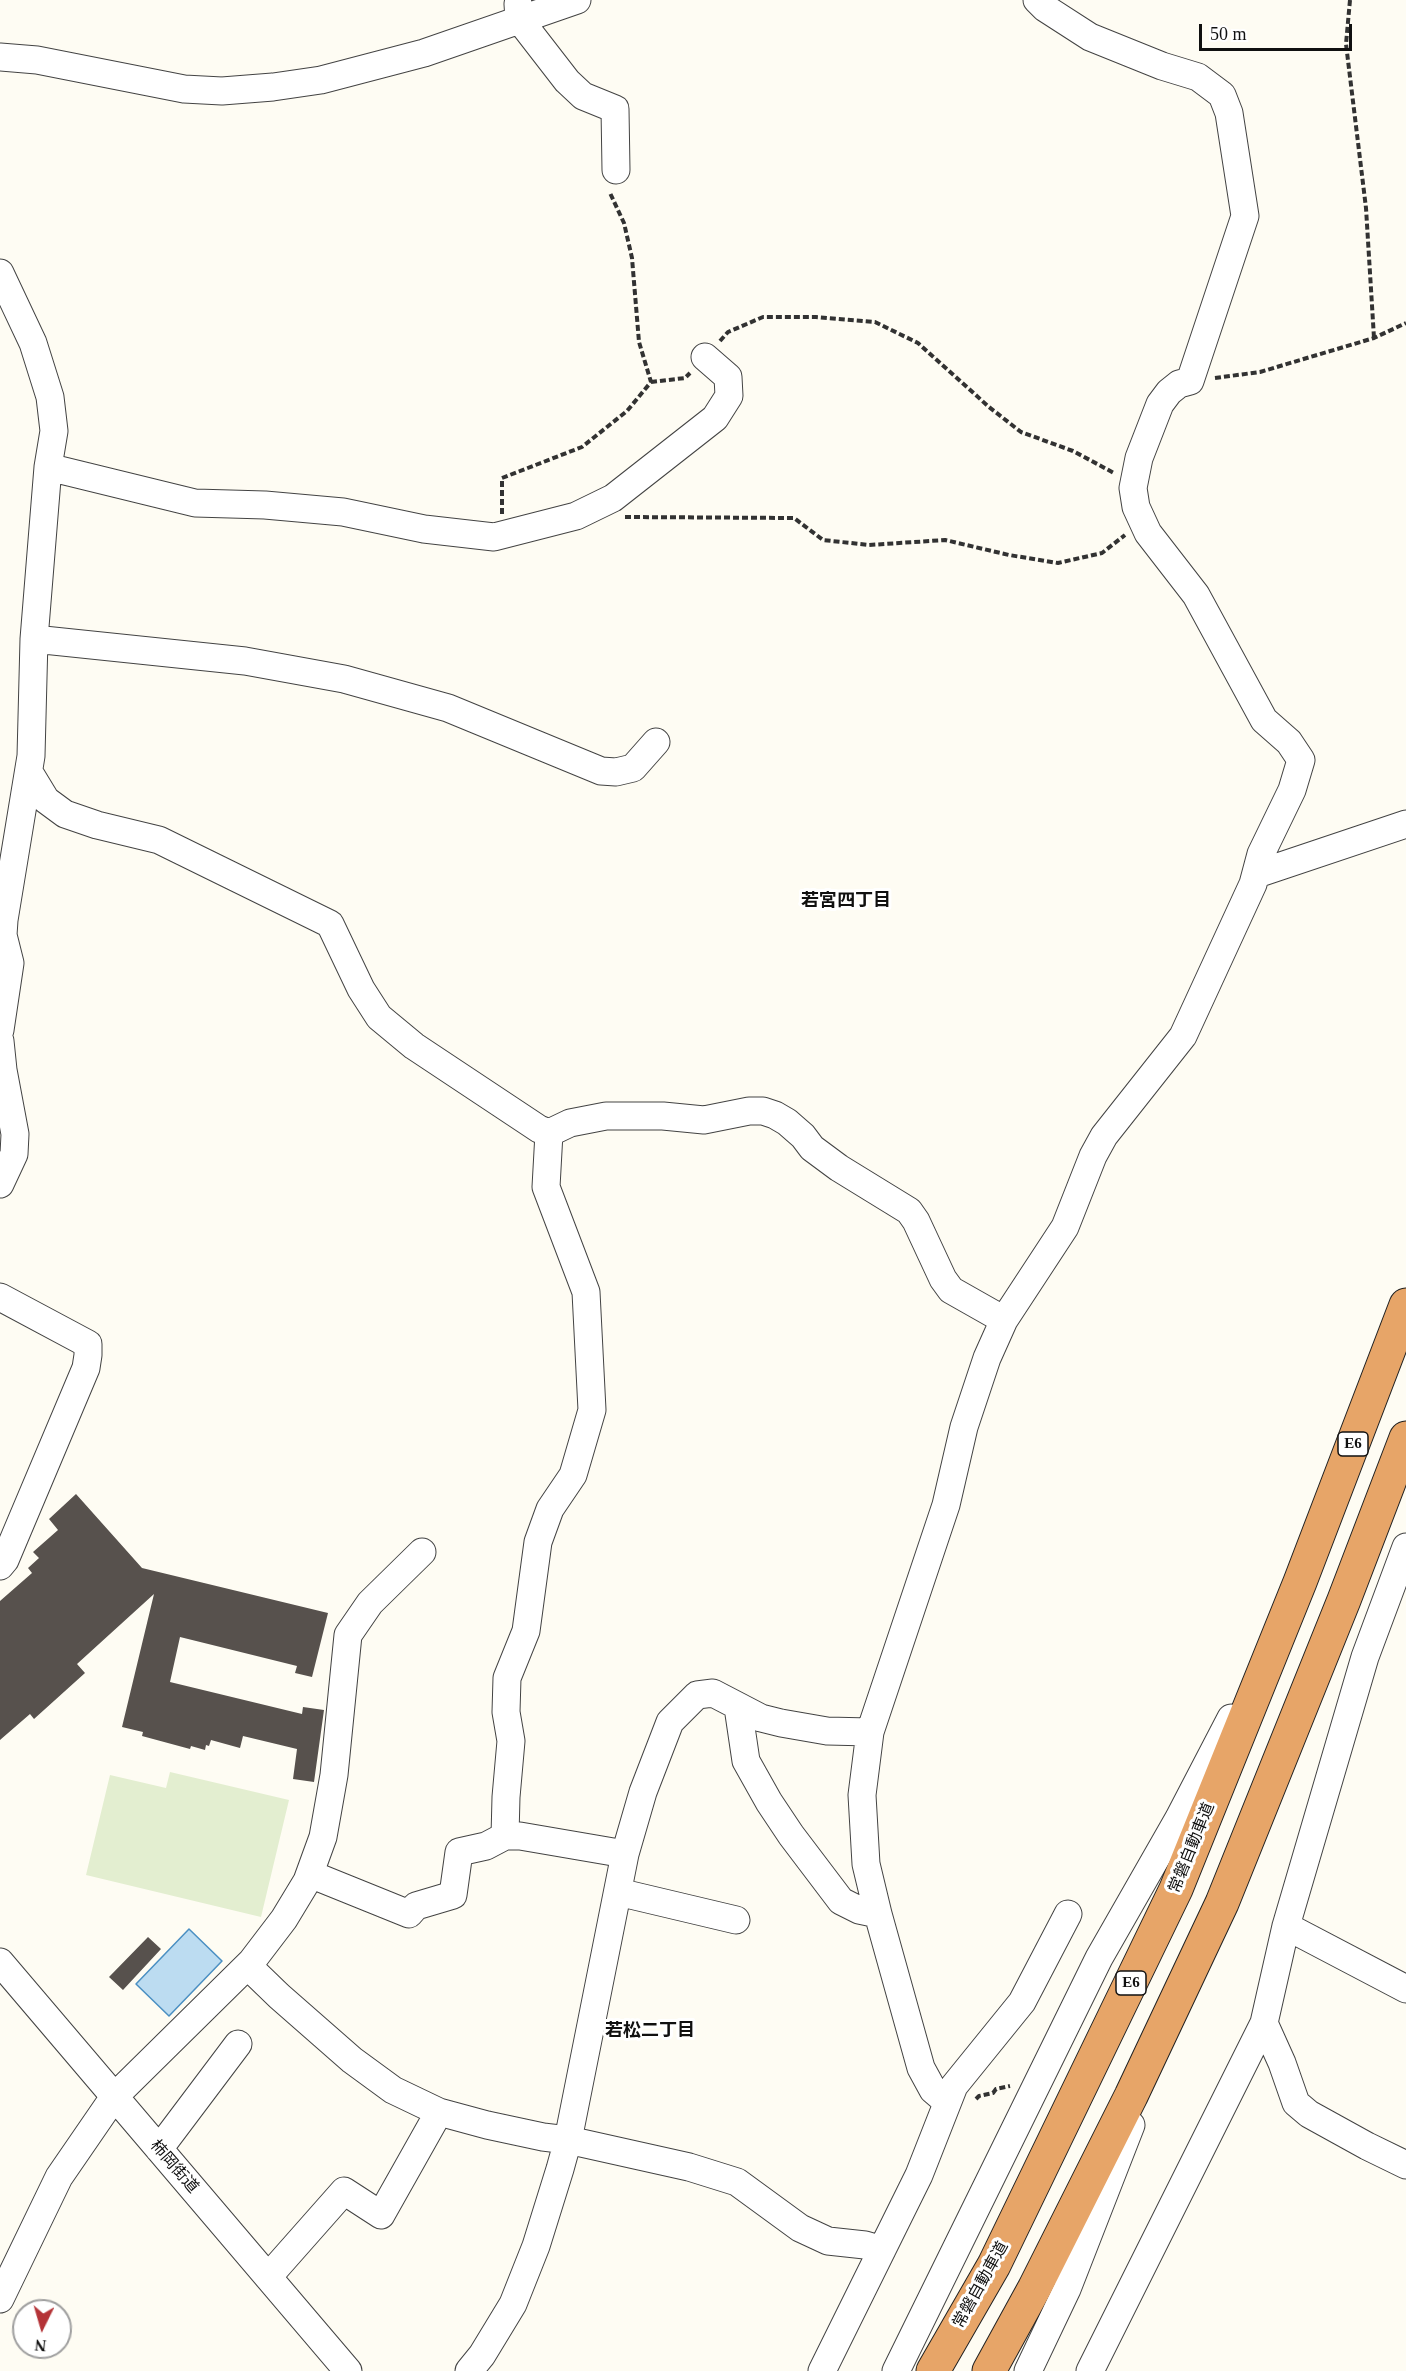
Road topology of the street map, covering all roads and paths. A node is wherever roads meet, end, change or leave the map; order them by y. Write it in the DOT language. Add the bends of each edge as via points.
graph roads {
  1 [pos="577,0"];
  2 [pos="1036,0"];
  3 [pos="1350,0"];
  4 [pos="518,9"];
  5 [pos="0,57"];
  6 [pos="616,170"];
  7 [pos="0,273"];
  8 [pos="1406,323"];
  9 [pos="1374,338"];
  10 [pos="705,357"];
  11 [pos="1190,381"];
  12 [pos="651,382"];
  13 [pos="48,467"];
  14 [pos="1133,488"];
  15 [pos="492,517"];
  16 [pos="619,517"];
  17 [pos="1142,522"];
  18 [pos="34,639"];
  19 [pos="656,742"];
  20 [pos="29,772"];
  21 [pos="1406,824"];
  22 [pos="1257,874"];
  23 [pos="2,936"];
  24 [pos="0,1030"];
  25 [pos="0,1041"];
  26 [pos="549,1133"];
  27 [pos="0,1184"];
  28 [pos="0,1297"];
  29 [pos="1406,1305"];
  30 [pos="1005,1320"];
  31 [pos="1406,1438"];
  32 [pos="1406,1546"];
  33 [pos="422,1552"];
  34 [pos="0,1566"];
  35 [pos="1300,1582"];
  36 [pos="738,1707"];
  37 [pos="870,1732"];
  38 [pos="505,1836"];
  39 [pos="625,1854"];
  40 [pos="310,1874"];
  41 [pos="618,1892"];
  42 [pos="878,1914"];
  43 [pos="1068,1914"];
  44 [pos="736,1920"];
  45 [pos="1286,1926"];
  46 [pos="1194,1961"];
  47 [pos="0,1962"];
  48 [pos="248,1966"];
  49 [pos="1406,1989"];
  50 [pos="1264,2023"];
  51 [pos="238,2044"];
  52 [pos="1019,2086"];
  53 [pos="114,2097"];
  54 [pos="947,2102"];
  55 [pos="439,2112"];
  56 [pos="568,2140"];
  57 [pos="159,2150"];
  58 [pos="1406,2165"];
  59 [pos="882,2250"];
  60 [pos="268,2277"];
  61 [pos="0,2299"];
  62 [pos="348,2371"];
  63 [pos="469,2371"];
  64 [pos="822,2371"];
  65 [pos="896,2371"];
  66 [pos="933,2371"];
  67 [pos="988,2371"];
  68 [pos="1028,2371"];
  69 [pos="1090,2371"];
  1 -- 4 [label="street"];
  2 -- 11 [label="street" via="1090,37 1198,77 1222,95 1229,113 1245,216"];
  3 -- 9 [label="path" via="1346,44 1366,208"];
  4 -- 5 [label="street" via="424,52 321,80 222,91 184,89 37,60"];
  4 -- 6 [label="street" via="567,81 583,96 615,109"];
  6 -- 12 [label="path" via="608,189 624,223 632,258 639,342"];
  7 -- 13 [label="street" via="33,343 50,397 54,431"];
  8 -- 9 [label="path"];
  9 -- 11 [label="path" via="1260,372"];
  10 -- 12 [label="path" via="685,378"];
  10 -- 13 [label="street" via="728,377 729,396 715,418 613,498 576,516 494,537 423,529 343,512 195,503"];
  10 -- 14 [label="path" via="728,332 763,317 875,322 918,343 1021,432 1073,451"];
  11 -- 14 [label="street" via="1179,384 1160,404 1142,448"];
  12 -- 15 [label="path" via="627,411 582,447 502,478 502,517"];
  13 -- 18 [label="street"];
  14 -- 17 [label="street"];
  16 -- 17 [label="path" via="794,518 823,540 869,544 945,540 1058,563 1102,553"];
  17 -- 22 [label="street" via="1196,595 1264,720 1289,742 1301,760 1292,790 1261,854"];
  18 -- 19 [label="street" via="245,661 344,679 448,708 601,771 633,768"];
  18 -- 20 [label="street"];
  20 -- 23 [label="street"];
  20 -- 26 [label="street" via="46,800 65,814 159,840 330,924 379,1017 414,1046"];
  21 -- 22 [label="street"];
  22 -- 30 [label="street" via="1183,1036 1104,1136 1065,1227"];
  23 -- 24 [label="street" via="10,963"];
  25 -- 27 [label="street" via="15,1134 14,1154"];
  26 -- 30 [label="street" via="570,1123 606,1116 704,1120 749,1111 775,1115 839,1168 909,1210 951,1290"];
  26 -- 38 [label="street" via="546,1187 586,1292 592,1410 573,1475 550,1509 538,1542 526,1631 507,1678 506,1712 511,1741"];
  28 -- 34 [label="street" via="88,1344 86,1368"];
  29 -- 35 [label="highway, 常磐自動車道 / E6"];
  30 -- 37 [label="street" via="974,1393 945,1505"];
  31 -- 46 [label="highway" via="1244,1849"];
  32 -- 45 [label="street" via="1365,1657"];
  33 -- 40 [label="street" via="370,1603 348,1635 334,1776 323,1837"];
  35 -- 65 [label="street" via="1179,1818 1099,1958"];
  35 -- 66 [label="highway, 常磐自動車道 / E6" via="1176,1889 994,2265"];
  36 -- 37 [label="street" via="761,1718 792,1725"];
  36 -- 39 [label="street" via="722,1697 704,1693 685,1705 670,1722"];
  36 -- 42 [label="street" via="746,1761 791,1835 841,1901"];
  37 -- 42 [label="street" via="862,1795 866,1864"];
  38 -- 39 [label="street"];
  38 -- 40 [label="street" via="486,1846 459,1852 453,1895 416,1906 409,1914"];
  39 -- 41 [label="street"];
  40 -- 48 [label="street" via="284,1919"];
  41 -- 44 [label="street"];
  41 -- 56 [label="street"];
  42 -- 54 [label="street" via="921,2068 933,2090"];
  43 -- 54 [label="street" via="1022,2002 954,2086"];
  45 -- 49 [label="street"];
  45 -- 50 [label="street"];
  46 -- 67 [label="highway" via="1131,2096"];
  46 -- 68 [label="street" via="1067,2289"];
  47 -- 53 [label="street, 柿岡街道"];
  48 -- 53 [label="street"];
  48 -- 55 [label="street" via="352,2060 393,2090"];
  50 -- 58 [label="street" via="1296,2103 1309,2114"];
  50 -- 69 [label="street"];
  51 -- 57 [label="street"];
  52 -- 54 [label="path" via="996,2089 968,2102"];
  53 -- 57 [label="street, 柿岡街道"];
  53 -- 61 [label="street" via="59,2176"];
  54 -- 59 [label="street" via="919,2175"];
  55 -- 56 [label="street"];
  55 -- 60 [label="street" via="381,2215 344,2191"];
  56 -- 59 [label="street" via="737,2182 800,2228 828,2241"];
  56 -- 63 [label="street" via="536,2246 513,2304"];
  57 -- 60 [label="street, 柿岡街道"];
  59 -- 64 [label="street"];
  60 -- 62 [label="street, 柿岡街道"];
}
